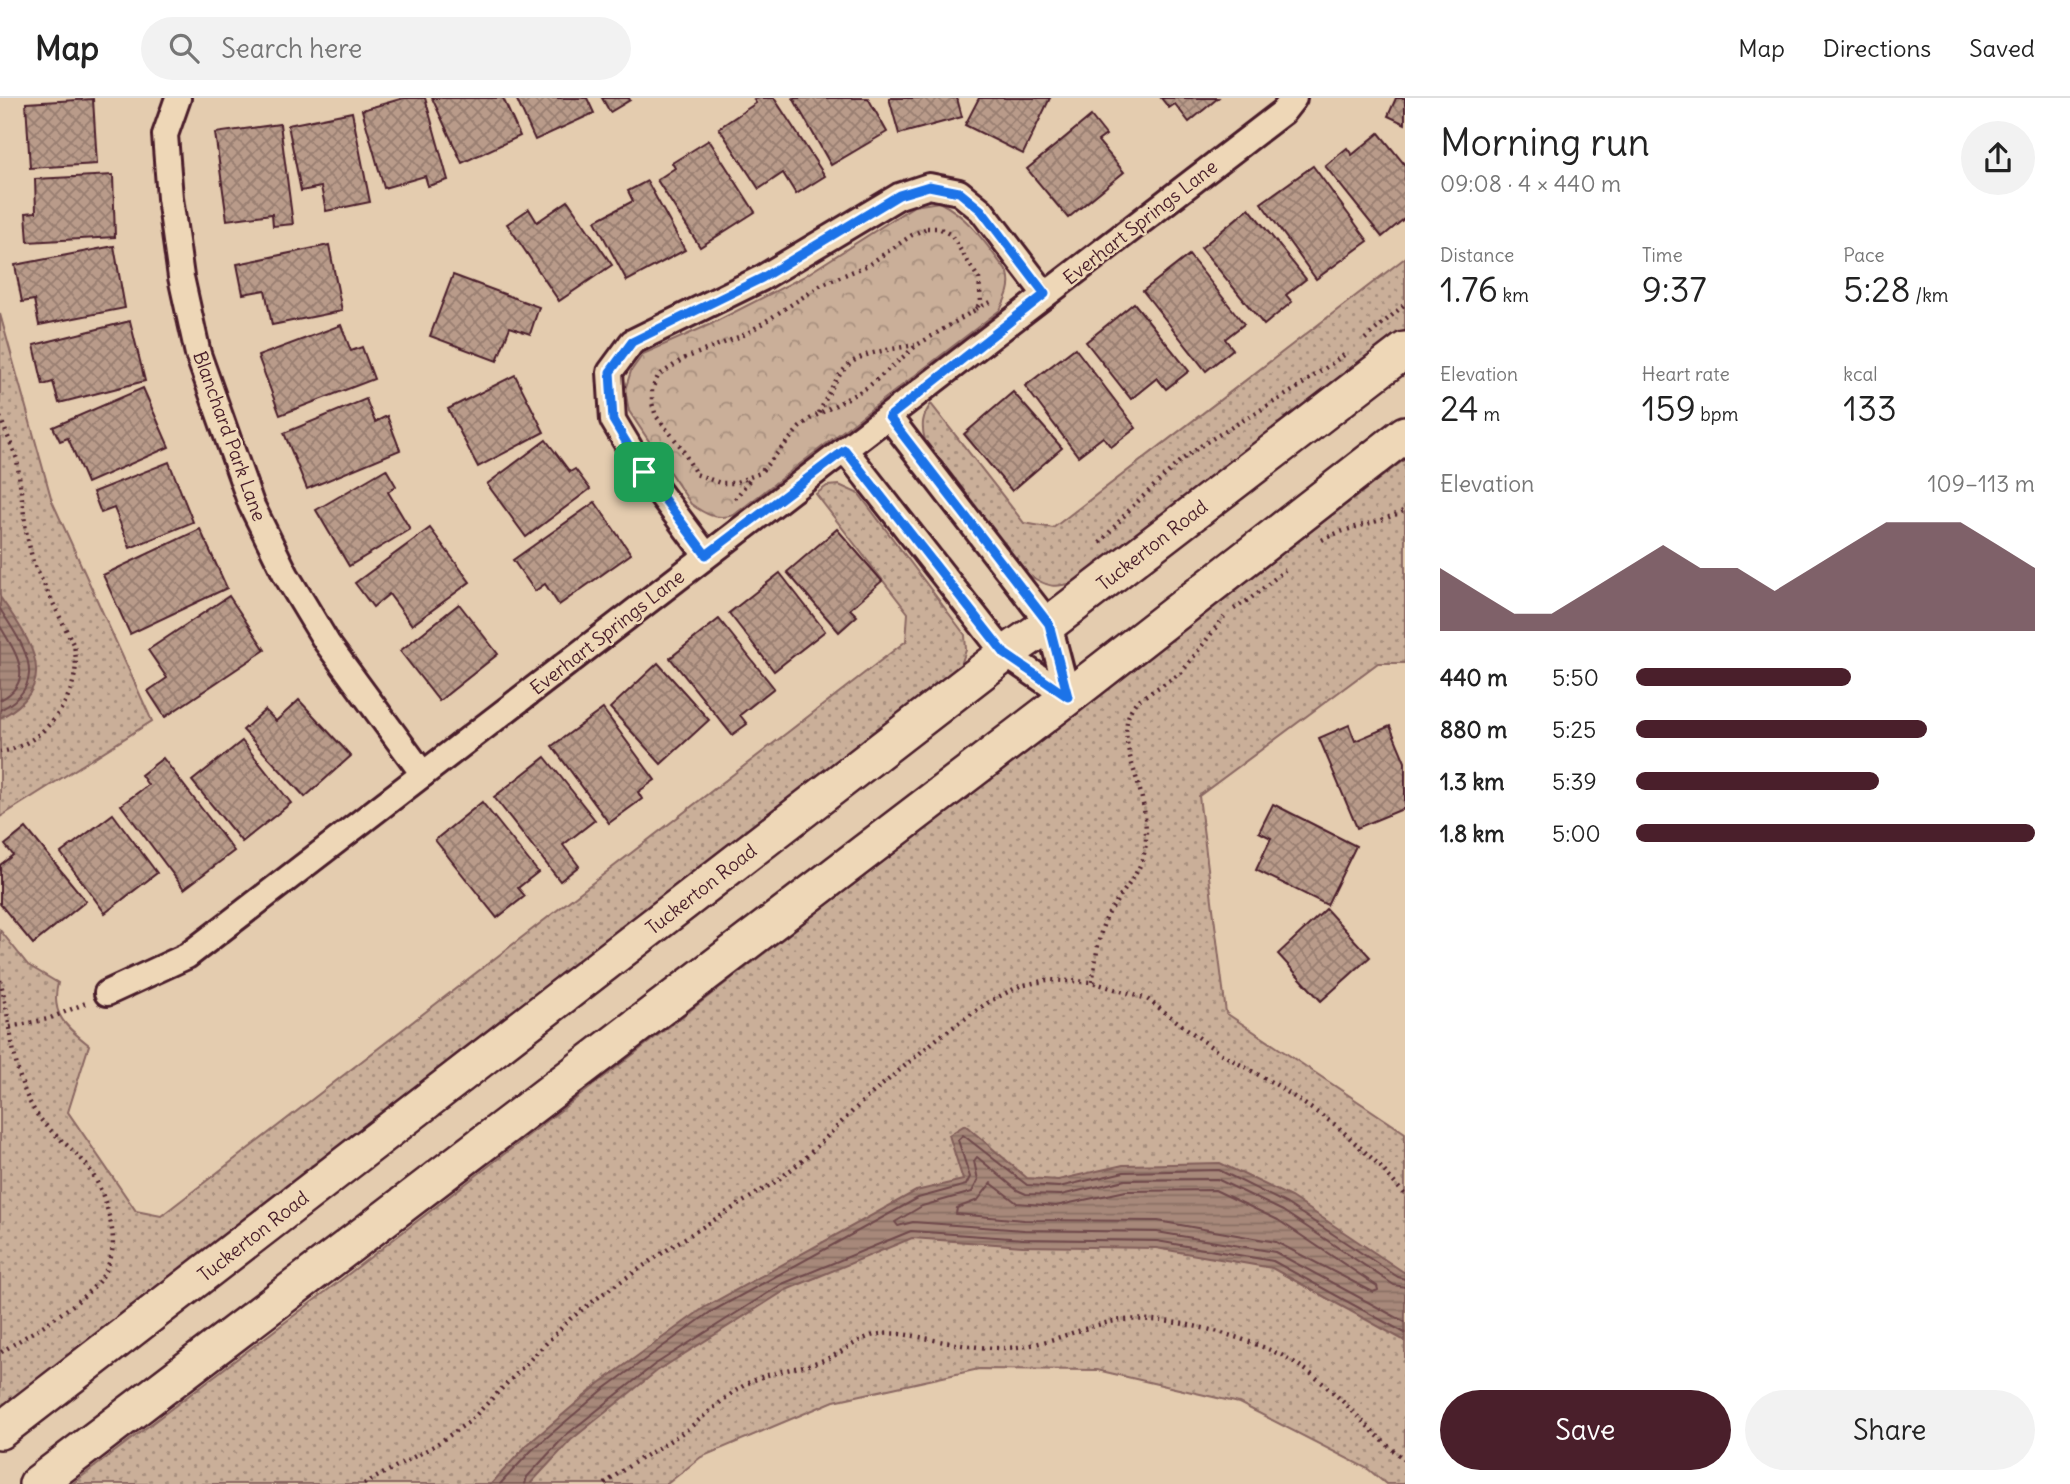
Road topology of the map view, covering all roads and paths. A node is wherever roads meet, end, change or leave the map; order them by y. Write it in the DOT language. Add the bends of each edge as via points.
graph roads {
  1 [pos="178,98"];
  2 [pos="1294,98"];
  3 [pos="1045,294"];
  4 [pos="1405,304"];
  5 [pos="1364,340"];
  6 [pos="917,345"];
  7 [pos="1405,350"];
  8 [pos="1345,354"];
  9 [pos="818,414"];
  10 [pos="0,417"];
  11 [pos="889,417"];
  12 [pos="1405,434"];
  13 [pos="845,450"];
  14 [pos="1405,510"];
  15 [pos="1315,545"];
  16 [pos="1092,553"];
  17 [pos="706,555"];
  18 [pos="1292,564"];
  19 [pos="1049,624"];
  20 [pos="1005,654"];
  21 [pos="1068,697"];
  22 [pos="0,752"];
  23 [pos="423,774"];
  24 [pos="0,980"];
  25 [pos="1092,982"];
  26 [pos="107,993"];
  27 [pos="10,1027"];
  28 [pos="1405,1195"];
  29 [pos="0,1353"];
  30 [pos="0,1431"];
  31 [pos="1405,1460"];
  32 [pos="37,1484"];
  33 [pos="364,1484"];
  34 [pos="605,1484"];
  1 -- 23 [label="street, Blanchard Park Lane" via="165,135 181,277 198,354 251,504 327,643"];
  2 -- 3 [label="street, Everhart Springs Lane" via="1283,112"];
  3 -- 11 [label="street, Everhart Springs Lane"];
  3 -- 17 [label="street" via="981,210 959,192 929,186 899,195 762,278 632,342 610,372 613,420 644,472"];
  4 -- 5 [label="path"];
  6 -- 9 [label="path" via="868,387"];
  6 -- 9 [label="path" via="875,351 851,362 832,385"];
  6 -- 9 [label="path" via="981,302 979,279 951,235 939,228 927,228 868,265 823,284 746,334 670,366 652,389 656,416 696,474 720,483 760,473 800,427"];
  7 -- 19 [label="main road, Tuckerton Road"];
  8 -- 16 [label="path" via="1180,461"];
  10 -- 22 [label="path" via="17,458 33,562 77,659 75,676 58,713 28,743"];
  11 -- 13 [label="street, Everhart Springs Lane"];
  11 -- 19 [label="street"];
  12 -- 21 [label="main road"];
  13 -- 17 [label="street, Everhart Springs Lane"];
  13 -- 20 [label="street"];
  14 -- 15 [label="path" via="1338,532"];
  17 -- 23 [label="street, Everhart Springs Lane"];
  18 -- 25 [label="path" via="1222,619 1181,673 1132,706 1126,729 1142,799 1144,858 1104,925"];
  19 -- 20 [label="main road, Tuckerton Road"];
  19 -- 21 [label="street"];
  20 -- 21 [label="street"];
  20 -- 30 [label="main road, Tuckerton Road"];
  21 -- 32 [label="main road"];
  23 -- 26 [label="street, Everhart Springs Lane" via="187,956"];
  24 -- 27 [label="path"];
  25 -- 28 [label="path" via="1147,999 1218,1052 1299,1099 1337,1126"];
  25 -- 33 [label="path" via="1047,980 1020,986 990,1001 899,1069 775,1182 667,1250 570,1320 470,1421"];
  26 -- 27 [label="path" via="48,1019"];
  27 -- 29 [label="path" via="27,1097 47,1127 88,1167 108,1209 113,1232 112,1253 97,1283"];
  31 -- 34 [label="path" via="1337,1394 1273,1351 1201,1327 1118,1321 1017,1347 880,1334 728,1394 689,1428"];
}
